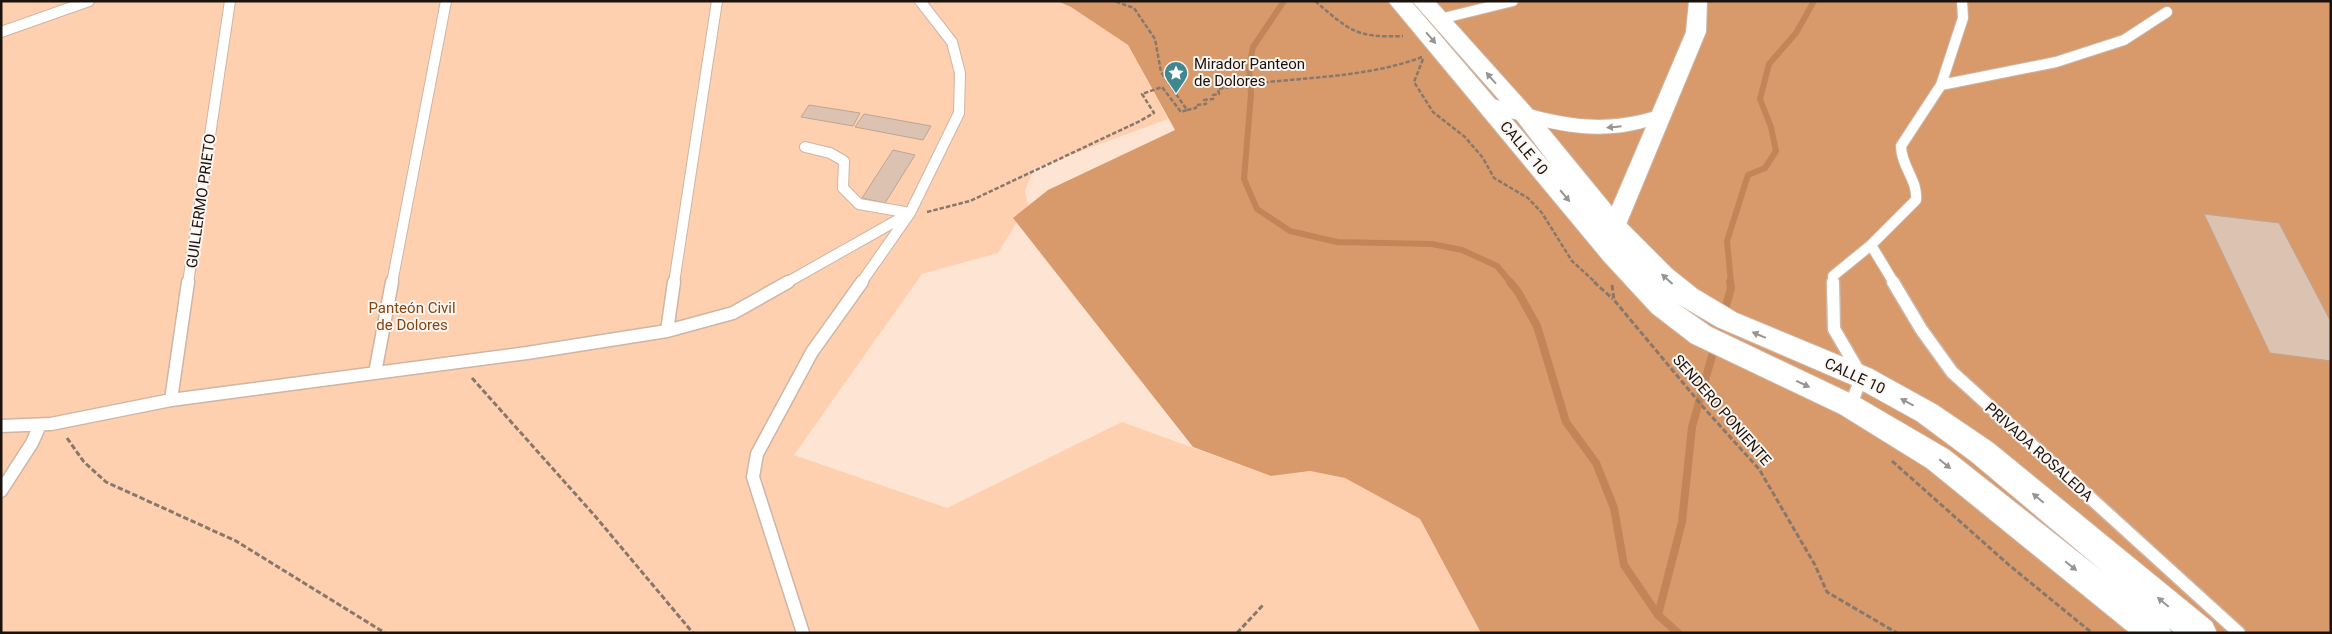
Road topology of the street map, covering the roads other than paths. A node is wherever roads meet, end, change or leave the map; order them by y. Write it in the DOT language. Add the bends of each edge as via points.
graph roads {
  1 [pos="89,1"];
  2 [pos="230,1"];
  3 [pos="446,1"];
  4 [pos="716,1"];
  5 [pos="920,1"];
  6 [pos="1513,1"];
  7 [pos="1698,1"];
  8 [pos="1962,1"];
  9 [pos="1412,3"];
  10 [pos="2167,12"];
  11 [pos="1434,27"];
  12 [pos="1,32"];
  13 [pos="1941,85"];
  14 [pos="1488,105"];
  15 [pos="1524,114"];
  16 [pos="1661,116"];
  17 [pos="805,147"];
  18 [pos="910,213"];
  19 [pos="1611,242"];
  20 [pos="1871,245"];
  21 [pos="1715,328"];
  22 [pos="667,331"];
  23 [pos="374,373"];
  24 [pos="1862,377"];
  25 [pos="171,400"];
  26 [pos="1850,406"];
  27 [pos="40,424"];
  28 [pos="1,426"];
  29 [pos="1,491"];
  30 [pos="803,633"];
  31 [pos="2155,633"];
  32 [pos="2200,633"];
  33 [pos="2239,633"];
  1 -- 12 [label="lane"];
  2 -- 25 [label="lane, GUILLERMO PRIETO"];
  3 -- 23 [label="lane"];
  4 -- 22 [label="lane"];
  5 -- 18 [label="lane" via="952,42 960,74 959,113"];
  6 -- 11 [label="lane"];
  7 -- 16 [label="street" via="1696,32"];
  8 -- 13 [label="lane" via="1963,18"];
  9 -- 11 [label="street"];
  10 -- 13 [label="lane" via="2124,40 2056,62"];
  11 -- 14 [label="street, CALLE 10, one-way"];
  15 -- 11 [label="street, CALLE 10, one-way"];
  13 -- 20 [label="lane" via="1901,146 1901,154 1917,190 1916,200"];
  14 -- 15 [label="street"];
  14 -- 19 [label="street, CALLE 10, one-way"];
  16 -- 15 [label="street, one-way" via="1609,128 1572,125"];
  15 -- 19 [label="street, CALLE 10"];
  16 -- 19 [label="street"];
  17 -- 18 [label="lane" via="830,153 844,162 842,188 859,204"];
  18 -- 22 [label="lane" via="733,313"];
  18 -- 30 [label="lane" via="812,352 757,454 754,477"];
  19 -- 21 [label="street, CALLE 10" via="1662,306"];
  20 -- 24 [label="lane" via="1833,276 1834,329"];
  20 -- 33 [label="lane, PRIVADA ROSALEDA" via="1920,329 1952,372"];
  24 -- 21 [label="street, CALLE 10, one-way"];
  21 -- 26 [label="street, CALLE 10, one-way"];
  22 -- 23 [label="lane"];
  23 -- 25 [label="lane"];
  24 -- 26 [label="lane"];
  32 -- 24 [label="street, CALLE 10, one-way" via="1982,452 1927,413"];
  25 -- 27 [label="lane"];
  26 -- 31 [label="street, CALLE 10, one-way" via="1938,459"];
  27 -- 28 [label="lane"];
  27 -- 29 [label="lane" via="32,443"];
}
